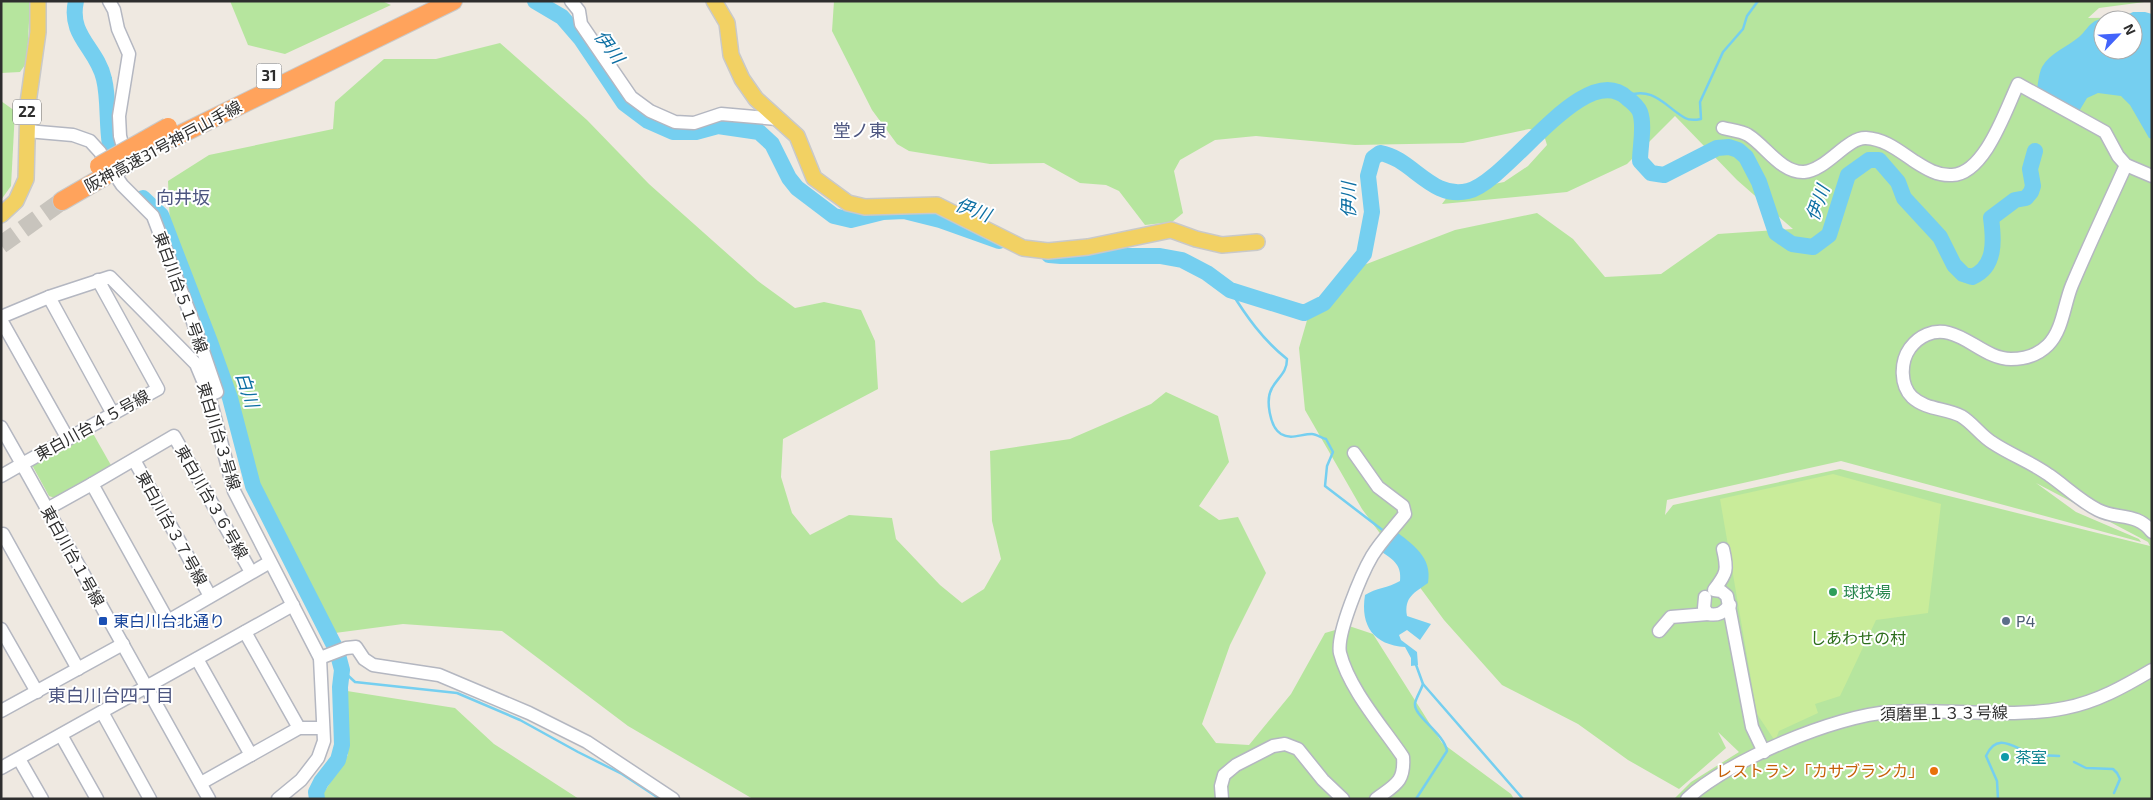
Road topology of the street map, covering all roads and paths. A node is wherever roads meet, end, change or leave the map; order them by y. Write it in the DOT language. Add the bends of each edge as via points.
graph roads {
  1 [pos="38,1"];
  2 [pos="109,1"];
  3 [pos="428,1"];
  4 [pos="454,1"];
  5 [pos="571,1"];
  6 [pos="714,1"];
  7 [pos="373,33"];
  8 [pos="777,119"];
  9 [pos="1723,128"];
  10 [pos="27,131"];
  11 [pos="2126,165"];
  12 [pos="106,172"];
  13 [pos="2152,176"];
  14 [pos="60,197"];
  15 [pos="1,215"];
  16 [pos="1258,242"];
  17 [pos="98,280"];
  18 [pos="49,297"];
  19 [pos="1,318"];
  20 [pos="209,396"];
  21 [pos="113,414"];
  22 [pos="1,427"];
  23 [pos="68,439"];
  24 [pos="1354,453"];
  25 [pos="134,460"];
  26 [pos="22,464"];
  27 [pos="1,476"];
  28 [pos="92,484"];
  29 [pos="47,509"];
  30 [pos="2152,532"];
  31 [pos="1,534"];
  32 [pos="1723,549"];
  33 [pos="270,562"];
  34 [pos="251,572"];
  35 [pos="1710,592"];
  36 [pos="210,596"];
  37 [pos="293,605"];
  38 [pos="1730,605"];
  39 [pos="1708,614"];
  40 [pos="1,629"];
  41 [pos="1658,631"];
  42 [pos="245,632"];
  43 [pos="123,644"];
  44 [pos="320,658"];
  45 [pos="197,659"];
  46 [pos="78,669"];
  47 [pos="2152,670"];
  48 [pos="147,687"];
  49 [pos="37,692"];
  50 [pos="1,711"];
  51 [pos="102,712"];
  52 [pos="299,728"];
  53 [pos="323,728"];
  54 [pos="61,735"];
  55 [pos="1764,752"];
  56 [pos="251,755"];
  57 [pos="19,758"];
  58 [pos="1,768"];
  59 [pos="201,783"];
  60 [pos="283,797"];
  61 [pos="42,799"];
  62 [pos="97,799"];
  63 [pos="150,799"];
  64 [pos="210,799"];
  65 [pos="673,799"];
  66 [pos="1222,799"];
  67 [pos="1343,799"];
  68 [pos="1376,799"];
  69 [pos="1687,799"];
  1 -- 10 [label="main road, 22" via="38,32"];
  2 -- 12 [label="street" via="129,54 119,116 120,136 128,166"];
  3 -- 7 [label="highway, 阪神高速31号神戸山手線 / 31"];
  4 -- 7 [label="highway, 阪神高速31号神戸山手線 / 31"];
  5 -- 8 [label="street" via="579,11 581,24 631,97 650,110 675,122 694,122 721,114"];
  6 -- 8 [label="main road" via="727,23 732,56 742,79 756,99"];
  7 -- 12 [label="highway, 阪神高速31号神戸山手線 / 31, bridge" via="262,80"];
  8 -- 16 [label="main road" via="798,136 814,178 848,203 865,207 937,205 1023,248 1048,251 1088,248 1171,230 1222,245"];
  9 -- 11 [label="street" via="1748,134 1792,170 1805,172 1833,159 1851,143 1865,138 1883,141 1931,172 1953,175 1968,170 1985,154 2018,84 2105,132"];
  10 -- 12 [label="street" via="73,135 90,141"];
  10 -- 15 [label="main road, 22" via="26,179 16,201"];
  11 -- 13 [label="street"];
  11 -- 30 [label="street" via="2070,287 2056,333 2049,344 2031,356 2009,359 1950,333 1938,331 1916,340 1907,352 1903,381 1911,397 1922,404 1962,416 1992,443 2048,474 2099,511 2138,519"];
  12 -- 14 [label="highway, 阪神高速31号神戸山手線 / 31"];
  12 -- 20 [label="street, 東白川台５１号線" via="153,216 217,392"];
  17 -- 18 [label="street"];
  17 -- 20 [label="street, 東白川台３号線" via="110,277 196,364"];
  17 -- 21 [label="street, 東白川台４５号線" via="158,389"];
  18 -- 19 [label="street"];
  18 -- 21 [label="street"];
  19 -- 23 [label="street"];
  20 -- 33 [label="street, 東白川台３号線" via="234,491"];
  21 -- 23 [label="street, 東白川台４５号線"];
  22 -- 26 [label="street, 東白川台１号線"];
  23 -- 26 [label="street, 東白川台４５号線"];
  24 -- 68 [label="street" via="1378,487 1403,506 1404,514 1364,569 1341,635 1340,651 1346,669 1403,757 1404,770 1400,782"];
  25 -- 28 [label="street, 東白川台３６号線"];
  25 -- 34 [label="street, 東白川台３６号線" via="174,436"];
  25 -- 36 [label="street, 東白川台３７号線"];
  26 -- 27 [label="street"];
  26 -- 29 [label="street, 東白川台１号線"];
  28 -- 29 [label="street, 東白川台３６号線"];
  28 -- 36 [label="street" via="168,621"];
  29 -- 43 [label="street, 東白川台１号線"];
  31 -- 46 [label="street"];
  32 -- 35 [label="street" via="1727,567 1725,575"];
  33 -- 34 [label="street"];
  33 -- 37 [label="street, 東白川台３号線"];
  34 -- 36 [label="street"];
  35 -- 38 [label="street" via="1721,591"];
  35 -- 39 [label="street" via="1704,608"];
  37 -- 42 [label="street"];
  37 -- 44 [label="street, 東白川台３号線"];
  38 -- 39 [label="street" via="1716,616"];
  38 -- 55 [label="street" via="1752,727"];
  39 -- 41 [label="street" via="1671,617"];
  40 -- 49 [label="street"];
  42 -- 45 [label="street"];
  42 -- 52 [label="street"];
  43 -- 46 [label="street"];
  43 -- 48 [label="street, 東白川台１号線"];
  44 -- 53 [label="street, 東白川台３号線"];
  44 -- 65 [label="street" via="356,647 364,660 373,665 439,675 587,742"];
  45 -- 48 [label="street"];
  45 -- 56 [label="street"];
  46 -- 49 [label="street"];
  47 -- 55 [label="street, 須磨里１３３号線" via="2118,690 2067,708 1890,712 1826,726"];
  48 -- 51 [label="street"];
  48 -- 59 [label="street, 東白川台１号線"];
  49 -- 50 [label="street"];
  51 -- 54 [label="street"];
  51 -- 63 [label="street"];
  52 -- 53 [label="street"];
  52 -- 56 [label="street"];
  53 -- 60 [label="street, 東白川台３号線" via="324,741 318,758"];
  54 -- 57 [label="street"];
  54 -- 62 [label="street"];
  55 -- 69 [label="street, 須磨里１３３号線" via="1732,767"];
  56 -- 59 [label="street"];
  57 -- 58 [label="street"];
  57 -- 61 [label="street"];
  59 -- 64 [label="street, 東白川台１号線"];
  66 -- 67 [label="street" via="1224,775 1273,746 1285,744 1298,749"];
}
